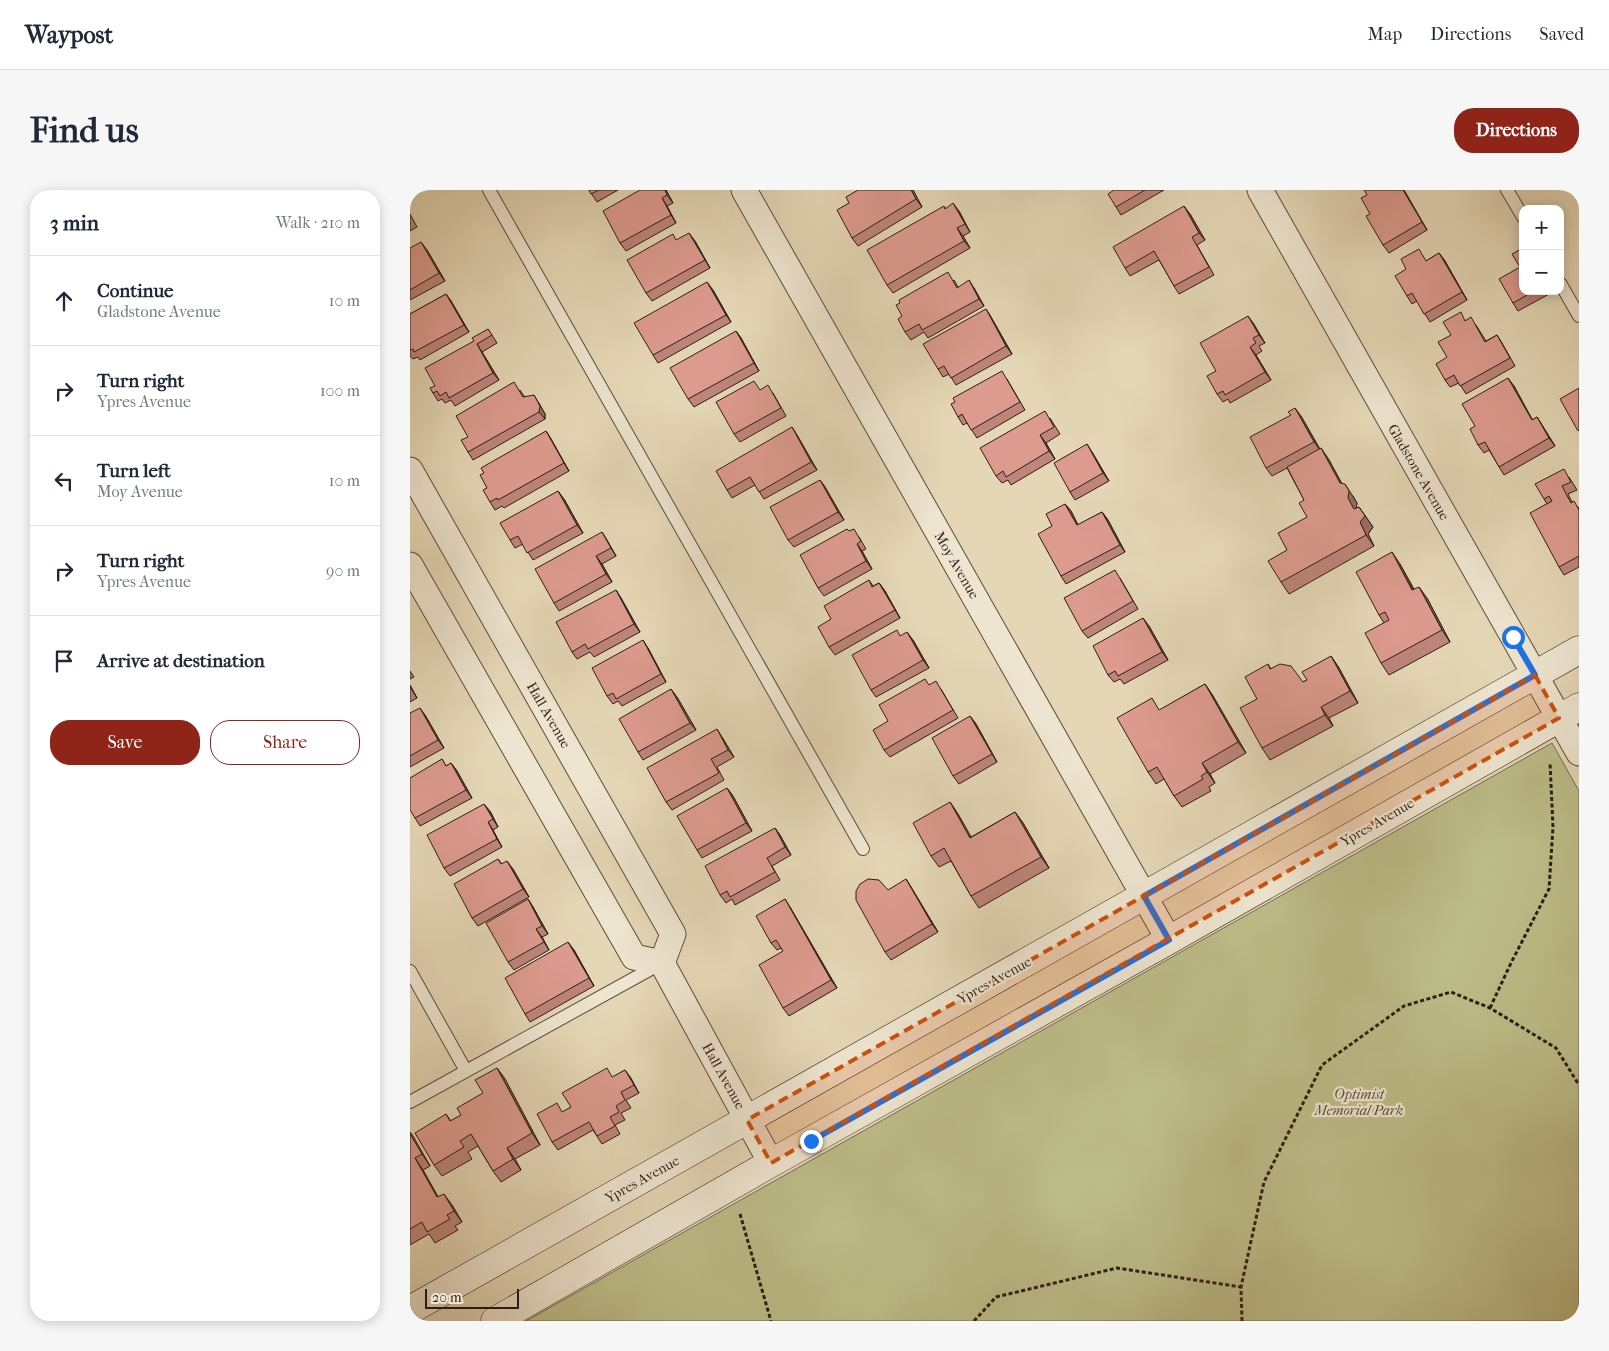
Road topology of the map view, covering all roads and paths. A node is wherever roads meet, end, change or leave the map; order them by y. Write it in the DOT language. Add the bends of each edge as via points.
graph roads {
  1 [pos="489,190"];
  2 [pos="744,190"];
  3 [pos="1260,190"];
  4 [pos="1507,190"];
  5 [pos="1519,210"];
  6 [pos="1564,290"];
  7 [pos="1579,316"];
  8 [pos="410,470"];
  9 [pos="410,565"];
  10 [pos="1579,650"];
  11 [pos="1535,675"];
  12 [pos="1569,713"];
  13 [pos="1579,753"];
  14 [pos="1549,759"];
  15 [pos="863,849"];
  16 [pos="1144,896"];
  17 [pos="1169,940"];
  18 [pos="662,963"];
  19 [pos="410,971"];
  20 [pos="1490,1008"];
  21 [pos="466,1071"];
  22 [pos="1579,1085"];
  23 [pos="410,1102"];
  24 [pos="747,1120"];
  25 [pos="771,1163"];
  26 [pos="738,1206"];
  27 [pos="1241,1287"];
  28 [pos="410,1310"];
  29 [pos="495,1321"];
  30 [pos="771,1321"];
  31 [pos="974,1321"];
  32 [pos="1242,1321"];
  1 -- 15 [label="lane"];
  2 -- 16 [label="street, Moy Avenue"];
  3 -- 11 [label="street, Gladstone Avenue"];
  4 -- 5 [label="lane"];
  6 -- 7 [label="lane"];
  8 -- 18 [label="street, Hall Avenue" via="673,934"];
  9 -- 18 [label="street" via="634,957"];
  10 -- 11 [label="main road, Ypres Avenue"];
  11 -- 12 [label="street, Gladstone Avenue"];
  11 -- 16 [label="main road, Ypres Avenue"];
  12 -- 13 [label="street, Gladstone Avenue"];
  12 -- 17 [label="main road, Ypres Avenue"];
  14 -- 20 [label="path" via="1553,827 1549,888"];
  16 -- 17 [label="street, Moy Avenue"];
  16 -- 24 [label="main road, Ypres Avenue"];
  17 -- 25 [label="main road, Ypres Avenue"];
  18 -- 21 [label="lane"];
  18 -- 24 [label="street, Hall Avenue"];
  19 -- 21 [label="lane"];
  20 -- 22 [label="path" via="1556,1048"];
  20 -- 27 [label="path" via="1451,992 1404,1006 1322,1065 1264,1182"];
  21 -- 23 [label="lane"];
  24 -- 25 [label="street, Hall Avenue"];
  24 -- 28 [label="main road, Ypres Avenue"];
  25 -- 29 [label="main road, Ypres Avenue"];
  26 -- 30 [label="path"];
  27 -- 31 [label="path" via="1117,1268 996,1297"];
  27 -- 32 [label="path"];
}
